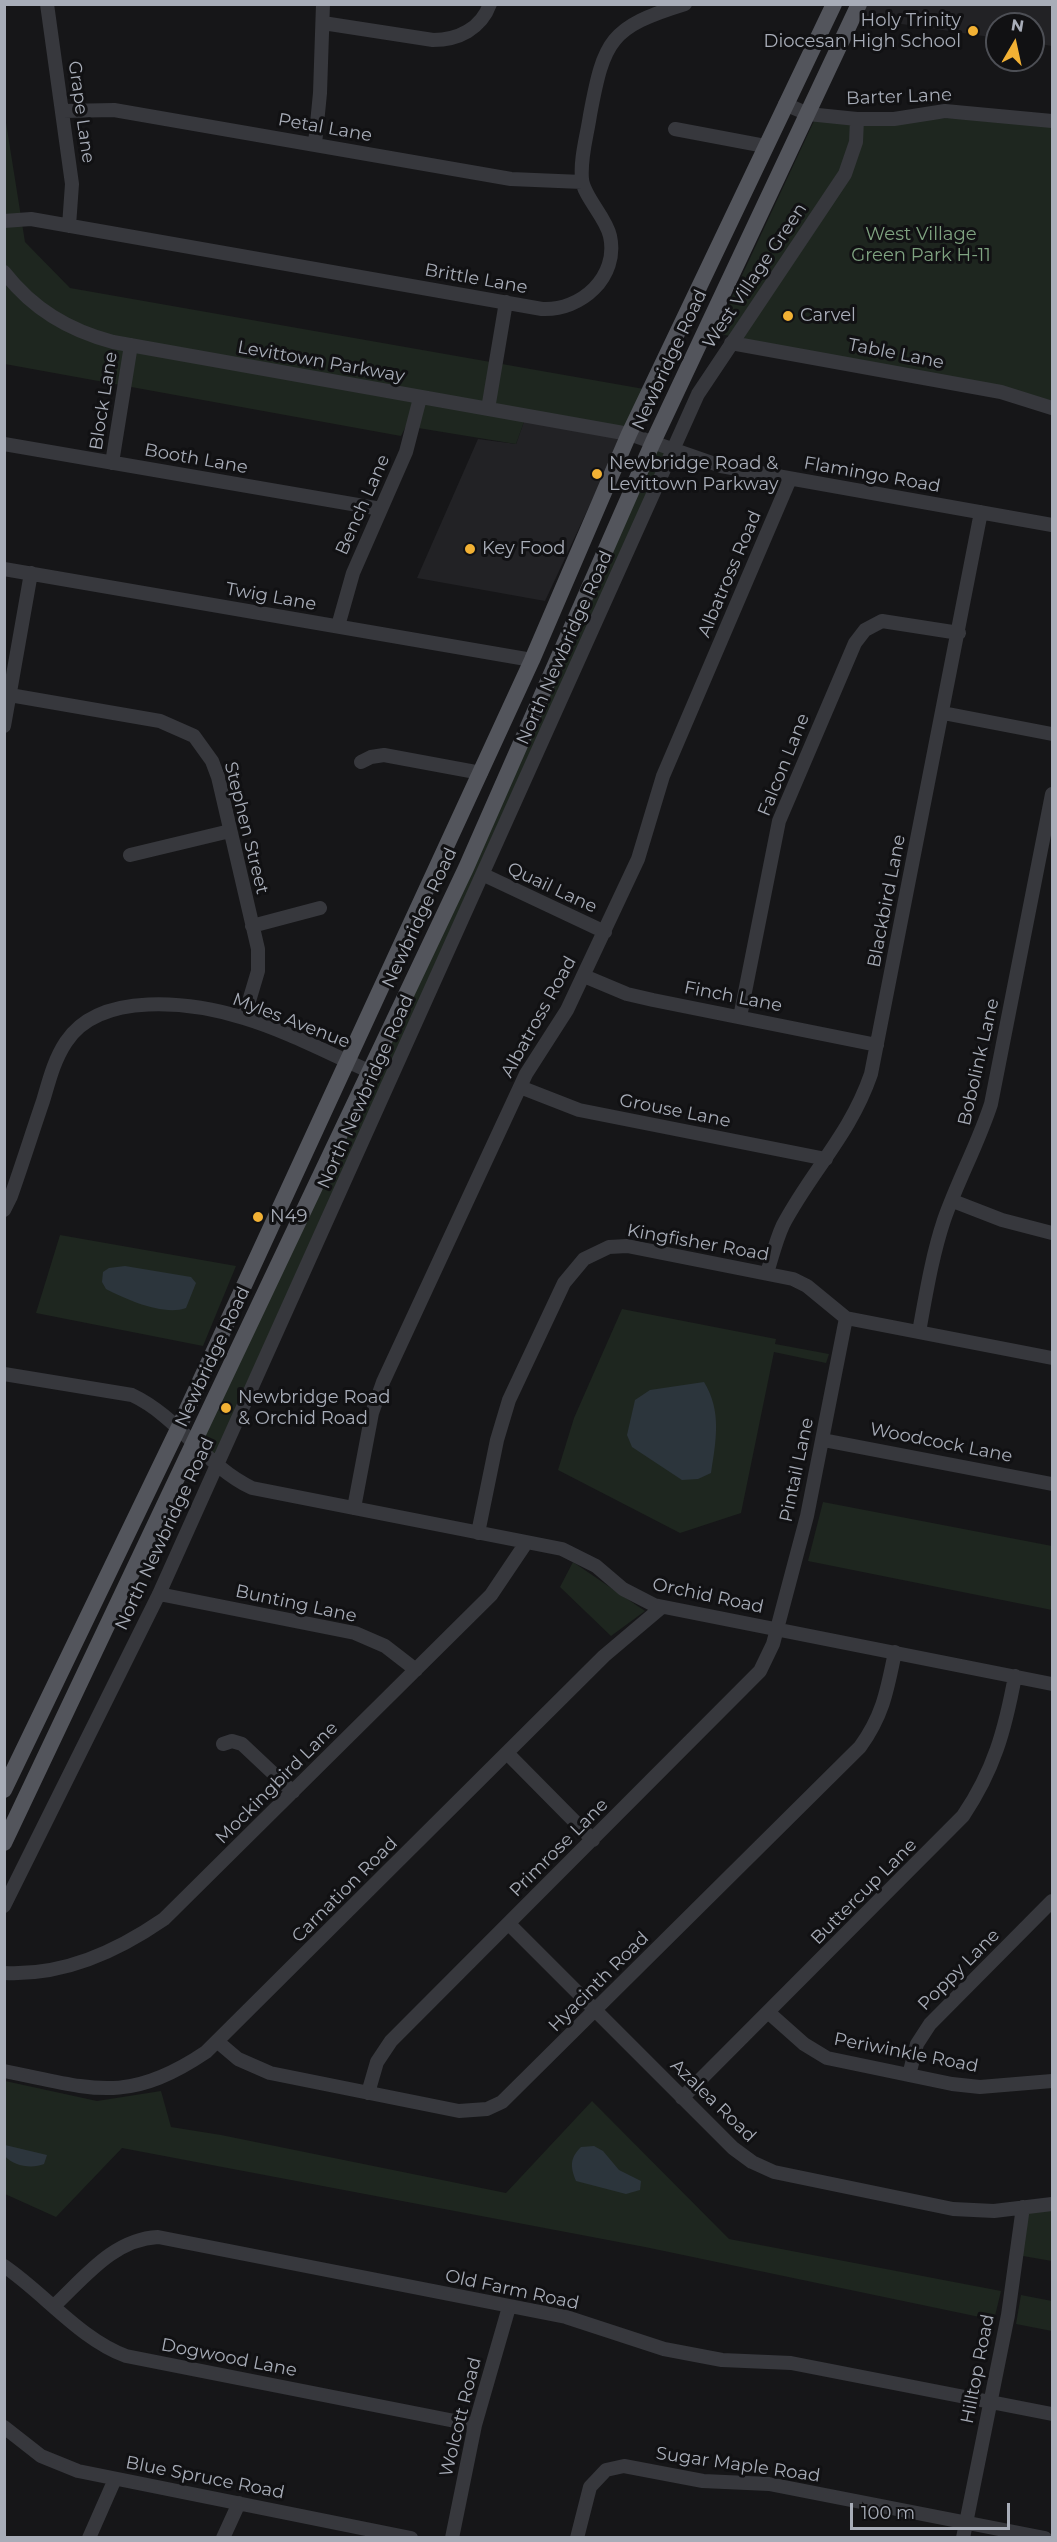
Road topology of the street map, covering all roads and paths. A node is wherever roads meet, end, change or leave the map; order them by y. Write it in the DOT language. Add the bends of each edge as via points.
graph roads {
  1 [pos="47,4"];
  2 [pos="323,4"];
  3 [pos="490,4"];
  4 [pos="684,4"];
  5 [pos="834,4"];
  6 [pos="859,4"];
  7 [pos="669,7"];
  8 [pos="323,23"];
  9 [pos="785,104"];
  10 [pos="63,111"];
  11 [pos="808,114"];
  12 [pos="857,119"];
  13 [pos="1053,121"];
  14 [pos="675,129"];
  15 [pos="315,144"];
  16 [pos="765,146"];
  17 [pos="582,182"];
  18 [pos="4,221"];
  19 [pos="69,226"];
  20 [pos="4,272"];
  21 [pos="506,302"];
  22 [pos="731,343"];
  23 [pos="130,345"];
  24 [pos="420,398"];
  25 [pos="1053,408"];
  26 [pos="488,409"];
  27 [pos="629,434"];
  28 [pos="653,442"];
  29 [pos="4,444"];
  30 [pos="673,450"];
  31 [pos="112,463"];
  32 [pos="790,479"];
  33 [pos="381,509"];
  34 [pos="981,512"];
  35 [pos="1053,525"];
  36 [pos="4,569"];
  37 [pos="31,573"];
  38 [pos="338,626"];
  39 [pos="959,633"];
  40 [pos="532,660"];
  41 [pos="7,694"];
  42 [pos="943,713"];
  43 [pos="4,726"];
  44 [pos="1053,735"];
  45 [pos="361,762"];
  46 [pos="480,773"];
  47 [pos="1052,795"];
  48 [pos="230,831"];
  49 [pos="130,855"];
  50 [pos="484,875"];
  51 [pos="320,908"];
  52 [pos="252,926"];
  53 [pos="605,932"];
  54 [pos="584,976"];
  55 [pos="740,1017"];
  56 [pos="244,1018"];
  57 [pos="877,1045"];
  58 [pos="347,1062"];
  59 [pos="369,1071"];
  60 [pos="520,1088"];
  61 [pos="826,1159"];
  62 [pos="953,1201"];
  63 [pos="4,1210"];
  64 [pos="1053,1233"];
  65 [pos="767,1273"];
  66 [pos="846,1318"];
  67 [pos="919,1332"];
  68 [pos="1053,1358"];
  69 [pos="4,1374"];
  70 [pos="178,1429"];
  71 [pos="823,1440"];
  72 [pos="194,1443"];
  73 [pos="216,1467"];
  74 [pos="1053,1484"];
  75 [pos="354,1508"];
  76 [pos="478,1533"];
  77 [pos="526,1543"];
  78 [pos="159,1594"];
  79 [pos="662,1607"];
  80 [pos="777,1629"];
  81 [pos="895,1652"];
  82 [pos="416,1670"];
  83 [pos="1015,1676"];
  84 [pos="1053,1684"];
  85 [pos="223,1744"];
  86 [pos="24,1748"];
  87 [pos="507,1753"];
  88 [pos="45,1758"];
  89 [pos="4,1790"];
  90 [pos="293,1792"];
  91 [pos="593,1839"];
  92 [pos="4,1843"];
  93 [pos="4,1906"];
  94 [pos="1050,1909"];
  95 [pos="509,1924"];
  96 [pos="4,1973"];
  97 [pos="595,2011"];
  98 [pos="768,2012"];
  99 [pos="218,2042"];
  100 [pos="4,2071"];
  101 [pos="909,2075"];
  102 [pos="1053,2081"];
  103 [pos="368,2093"];
  104 [pos="682,2098"];
  105 [pos="1053,2204"];
  106 [pos="1023,2207"];
  107 [pos="4,2266"];
  108 [pos="55,2305"];
  109 [pos="509,2307"];
  110 [pos="990,2402"];
  111 [pos="1053,2414"];
  112 [pos="475,2425"];
  113 [pos="4,2427"];
  114 [pos="115,2479"];
  115 [pos="239,2504"];
  116 [pos="966,2522"];
  117 [pos="88,2538"];
  118 [pos="223,2538"];
  119 [pos="411,2538"];
  120 [pos="452,2538"];
  121 [pos="577,2538"];
  122 [pos="963,2538"];
  123 [pos="1045,2538"];
  1 -- 10 [label="street, Grape Lane"];
  2 -- 8 [label="street"];
  3 -- 8 [label="street" via="478,24 447,40"];
  4 -- 7 [label="street"];
  5 -- 9 [label="main road, Newbridge Road"];
  6 -- 11 [label="main road, Newbridge Road"];
  7 -- 17 [label="street" via="631,24 616,36 604,54 583,158"];
  8 -- 15 [label="street"];
  9 -- 11 [label="street, Barter Lane"];
  9 -- 16 [label="main road, Newbridge Road"];
  10 -- 15 [label="street, Petal Lane" via="114,110"];
  10 -- 19 [label="street, Grape Lane" via="72,184"];
  11 -- 12 [label="street, Barter Lane"];
  11 -- 28 [label="main road, Newbridge Road"];
  12 -- 13 [label="street, Barter Lane" via="894,119 945,111"];
  12 -- 22 [label="street, West Village Green" via="856,142 844,174"];
  14 -- 16 [label="street"];
  15 -- 17 [label="street, Petal Lane" via="511,179"];
  16 -- 27 [label="main road, Newbridge Road"];
  17 -- 21 [label="street, Brittle Lane" via="610,237 608,267 602,280 585,297 564,307 542,309"];
  18 -- 19 [label="street, Brittle Lane" via="31,219"];
  19 -- 21 [label="street, Brittle Lane"];
  20 -- 23 [label="street, Levittown Parkway" via="34,304 68,326 87,335"];
  21 -- 26 [label="street"];
  22 -- 25 [label="street, Table Lane" via="1001,392"];
  22 -- 30 [label="street, West Village Green" via="698,394"];
  23 -- 24 [label="street, Levittown Parkway"];
  23 -- 31 [label="street, Block Lane"];
  24 -- 26 [label="street, Levittown Parkway"];
  24 -- 33 [label="street, Bench Lane" via="406,452"];
  26 -- 27 [label="street, Levittown Parkway"];
  27 -- 28 [label="street, Levittown Parkway"];
  27 -- 40 [label="main road, Newbridge Road"];
  28 -- 30 [label="street, Flamingo Road"];
  28 -- 59 [label="main road, Newbridge Road" via="466,868"];
  29 -- 31 [label="street, Booth Lane"];
  30 -- 32 [label="street, Flamingo Road" via="722,466"];
  30 -- 50 [label="street, North Newbridge Road"];
  31 -- 33 [label="street, Booth Lane"];
  32 -- 34 [label="street, Flamingo Road"];
  32 -- 53 [label="street, Albatross Road" via="663,776 638,859"];
  33 -- 38 [label="street, Bench Lane" via="353,573"];
  34 -- 35 [label="street, Flamingo Road"];
  34 -- 39 [label="street, Blackbird Lane"];
  36 -- 37 [label="street, Twig Lane"];
  37 -- 38 [label="street, Twig Lane"];
  37 -- 41 [label="street"];
  38 -- 40 [label="street, Twig Lane"];
  39 -- 42 [label="street, Blackbird Lane"];
  39 -- 55 [label="street, Falcon Lane" via="882,621 865,630 855,643 779,821"];
  40 -- 46 [label="main road, Newbridge Road"];
  41 -- 43 [label="street"];
  41 -- 48 [label="street, Stephen Street" via="160,721 183,729 194,736 212,761"];
  42 -- 44 [label="street"];
  42 -- 57 [label="street, Blackbird Lane"];
  45 -- 46 [label="street" via="384,755"];
  46 -- 58 [label="main road, Newbridge Road"];
  47 -- 62 [label="street, Bobolink Lane" via="991,1104"];
  48 -- 49 [label="street"];
  48 -- 52 [label="street, Stephen Street"];
  50 -- 53 [label="street, Quail Lane"];
  50 -- 73 [label="street, North Newbridge Road"];
  51 -- 52 [label="street"];
  52 -- 56 [label="street, Stephen Street" via="259,962"];
  53 -- 54 [label="street, Albatross Road"];
  54 -- 55 [label="street, Finch Lane" via="627,994"];
  54 -- 60 [label="street, Albatross Road"];
  55 -- 57 [label="street, Finch Lane"];
  56 -- 58 [label="street, Myles Avenue"];
  56 -- 63 [label="street, Myles Avenue" via="176,1006 136,1005 101,1012 85,1021 57,1057"];
  57 -- 61 [label="street, Blackbird Lane" via="862,1102"];
  58 -- 59 [label="street, Myles Avenue"];
  58 -- 70 [label="main road, Newbridge Road"];
  59 -- 72 [label="main road, Newbridge Road"];
  60 -- 61 [label="street, Grouse Lane" via="579,1110"];
  60 -- 75 [label="street, Albatross Road" via="383,1382 372,1413"];
  61 -- 65 [label="street, Blackbird Lane" via="783,1225"];
  62 -- 64 [label="street" via="1002,1220"];
  62 -- 67 [label="street, Bobolink Lane" via="935,1251"];
  65 -- 66 [label="street, Kingfisher Road" via="807,1286"];
  65 -- 76 [label="street, Kingfisher Road" via="627,1245 609,1247 584,1259 564,1283 509,1400 496,1440"];
  66 -- 67 [label="street, Kingfisher Road"];
  66 -- 71 [label="street, Pintail Lane"];
  67 -- 68 [label="street, Kingfisher Road"];
  69 -- 70 [label="street, Orchid Road" via="132,1395 150,1403"];
  70 -- 72 [label="street, Orchid Road"];
  70 -- 86 [label="main road, Newbridge Road"];
  71 -- 74 [label="street, Woodcock Lane"];
  71 -- 80 [label="street, Pintail Lane"];
  72 -- 73 [label="street, Orchid Road"];
  72 -- 88 [label="main road, Newbridge Road"];
  73 -- 75 [label="street, Orchid Road" via="252,1488"];
  73 -- 78 [label="street, North Newbridge Road"];
  75 -- 76 [label="street, Orchid Road"];
  76 -- 77 [label="street, Orchid Road"];
  77 -- 79 [label="street, Orchid Road" via="581,1557 640,1600"];
  77 -- 82 [label="street, Mockingbird Lane" via="491,1595"];
  78 -- 82 [label="street, Bunting Lane" via="355,1633 385,1646"];
  78 -- 93 [label="street, North Newbridge Road"];
  79 -- 80 [label="street, Orchid Road"];
  79 -- 87 [label="street, Carnation Road" via="604,1656"];
  80 -- 81 [label="street, Orchid Road"];
  80 -- 91 [label="street, Primrose Lane" via="765,1662 749,1685"];
  81 -- 83 [label="street, Orchid Road"];
  81 -- 97 [label="street, Hyacinth Road" via="884,1707 860,1748"];
  82 -- 90 [label="street, Mockingbird Lane"];
  83 -- 84 [label="street, Orchid Road"];
  83 -- 98 [label="street, Buttercup Lane" via="993,1765 963,1816"];
  85 -- 90 [label="street" via="242,1744"];
  86 -- 88 [label="main road"];
  86 -- 89 [label="main road, Newbridge Road"];
  87 -- 91 [label="street"];
  87 -- 99 [label="street, Carnation Road"];
  88 -- 92 [label="main road, Newbridge Road"];
  90 -- 96 [label="street, Mockingbird Lane" via="164,1919 136,1938 68,1967"];
  91 -- 95 [label="street, Primrose Lane"];
  94 -- 101 [label="street, Poppy Lane" via="930,2024 917,2044"];
  95 -- 97 [label="street, Azalea Road"];
  95 -- 103 [label="street, Primrose Lane" via="391,2041 377,2062"];
  97 -- 103 [label="street, Hyacinth Road" via="513,2093 487,2109 459,2111"];
  97 -- 104 [label="street, Azalea Road"];
  98 -- 101 [label="street, Periwinkle Road" via="804,2044 827,2058"];
  98 -- 104 [label="street, Buttercup Lane"];
  99 -- 100 [label="street, Carnation Road" via="172,2073 123,2089 103,2090"];
  99 -- 103 [label="street, Hyacinth Road" via="238,2059 270,2073"];
  101 -- 102 [label="street, Periwinkle Road" via="980,2087"];
  104 -- 106 [label="street, Azalea Road" via="733,2148 774,2172 953,2209 994,2211"];
  105 -- 106 [label="street, Azalea Road"];
  106 -- 110 [label="street, Hilltop Road" via="1008,2314"];
  107 -- 108 [label="street, Dogwood Lane"];
  108 -- 109 [label="street, Old Farm Road" via="114,2250 133,2241 158,2237"];
  108 -- 112 [label="street, Dogwood Lane" via="91,2338 126,2356"];
  109 -- 110 [label="street, Old Farm Road" via="566,2317 664,2349 722,2360 791,2363"];
  109 -- 112 [label="street, Wolcott Road"];
  110 -- 111 [label="street, Old Farm Road"];
  110 -- 116 [label="street, Hilltop Road"];
  112 -- 120 [label="street, Wolcott Road"];
  113 -- 114 [label="street, Blue Spruce Road" via="41,2456 78,2471"];
  114 -- 115 [label="street, Blue Spruce Road"];
  114 -- 117 [label="street"];
  115 -- 118 [label="street"];
  115 -- 119 [label="street, Blue Spruce Road"];
  116 -- 121 [label="street, Sugar Maple Road" via="769,2484 703,2481 624,2466 606,2470 590,2487"];
  116 -- 122 [label="street, Hilltop Road"];
  116 -- 123 [label="street, Sugar Maple Road"];
}
